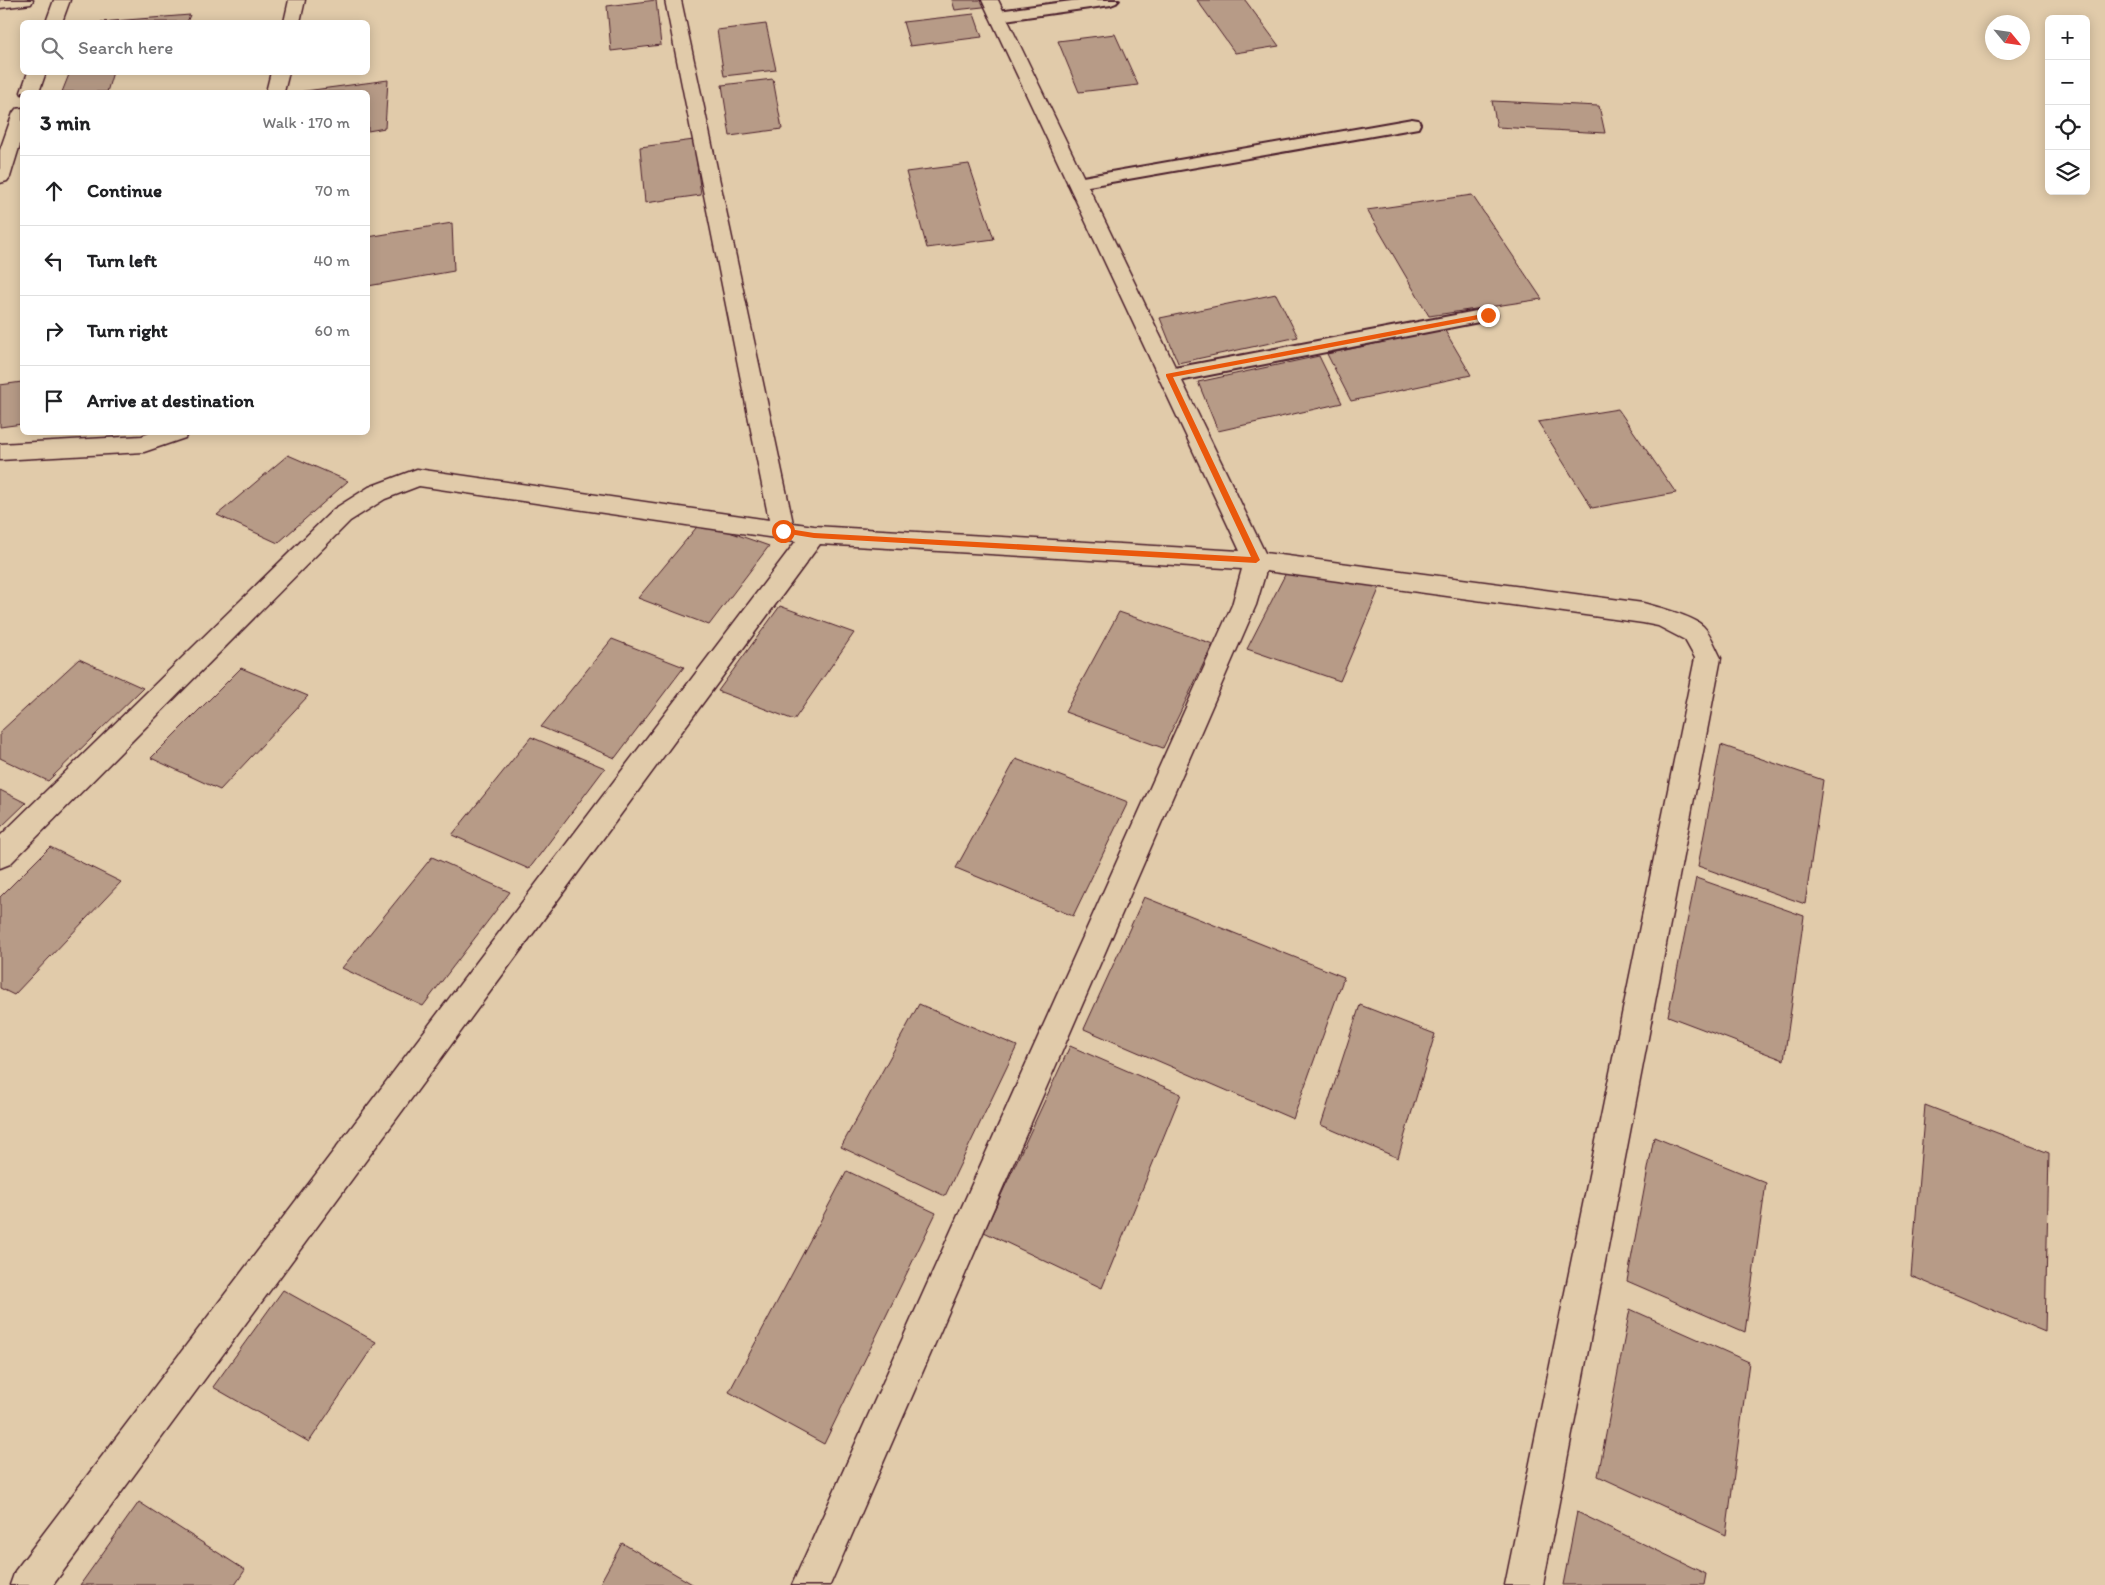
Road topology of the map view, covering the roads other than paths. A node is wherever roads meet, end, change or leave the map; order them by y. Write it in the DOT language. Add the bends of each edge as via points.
graph roads {
  1 [pos="25,0"];
  2 [pos="62,0"];
  3 [pos="297,0"];
  4 [pos="673,0"];
  5 [pos="1111,0"];
  6 [pos="0,4"];
  7 [pos="994,8"];
  8 [pos="55,20"];
  9 [pos="292,20"];
  10 [pos="36,75"];
  11 [pos="279,75"];
  12 [pos="31,90"];
  13 [pos="276,90"];
  14 [pos="20,119"];
  15 [pos="1412,124"];
  16 [pos="0,177"];
  17 [pos="1077,183"];
  18 [pos="1488,315"];
  19 [pos="1169,376"];
  20 [pos="169,435"];
  21 [pos="0,452"];
  22 [pos="783,531"];
  23 [pos="814,535"];
  24 [pos="1256,560"];
  25 [pos="0,855"];
  26 [pos="28,1585"];
  27 [pos="811,1585"];
  28 [pos="1524,1585"];
  1 -- 6 [label="street"];
  2 -- 8 [label="street"];
  3 -- 9 [label="street"];
  4 -- 22 [label="street"];
  5 -- 7 [label="lane"];
  7 -- 17 [label="street"];
  10 -- 12 [label="street"];
  11 -- 13 [label="street"];
  14 -- 16 [label="street"];
  15 -- 17 [label="lane"];
  17 -- 19 [label="street"];
  18 -- 19 [label="lane"];
  19 -- 24 [label="street"];
  20 -- 21 [label="street" via="144,444"];
  22 -- 23 [label="street"];
  22 -- 25 [label="street" via="417,477 377,493 342,515"];
  23 -- 24 [label="street"];
  23 -- 26 [label="street"];
  24 -- 27 [label="street" via="1244,605"];
  24 -- 28 [label="street" via="1643,613 1664,618 1694,633 1708,658"];
}
